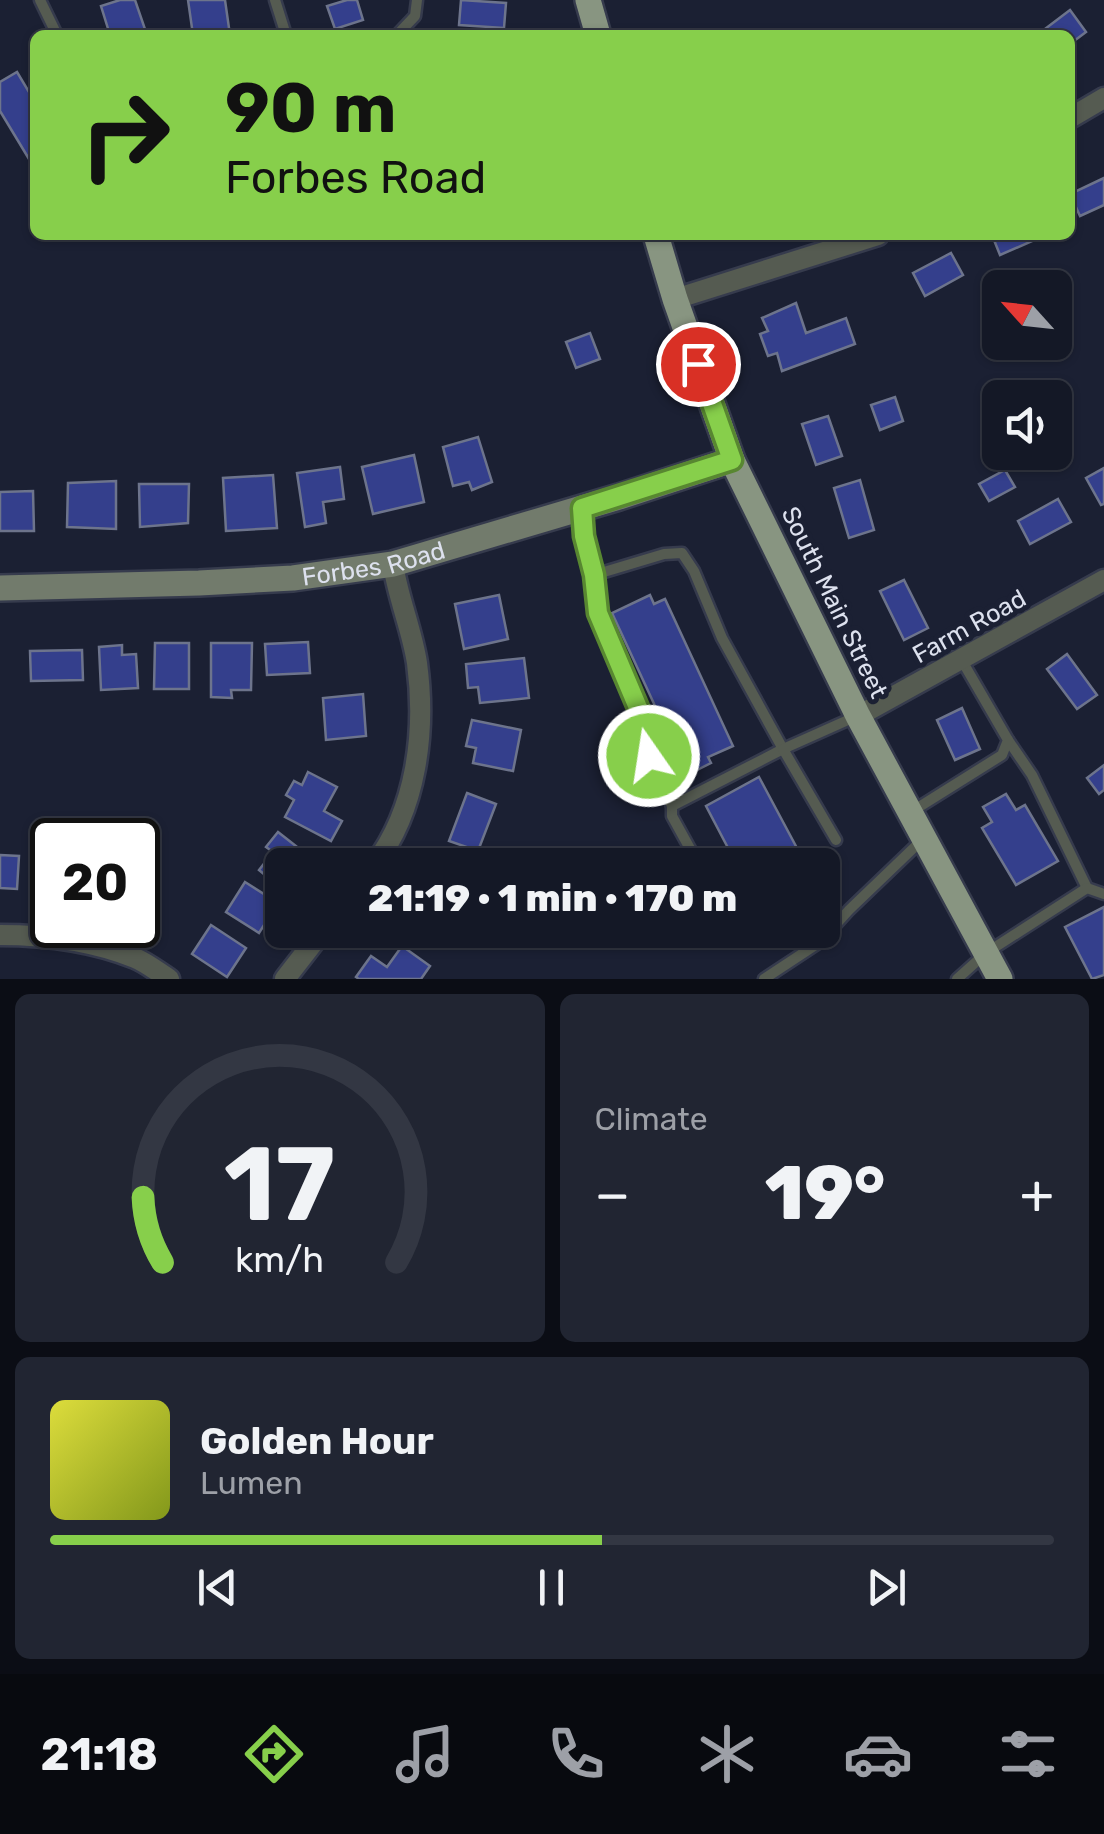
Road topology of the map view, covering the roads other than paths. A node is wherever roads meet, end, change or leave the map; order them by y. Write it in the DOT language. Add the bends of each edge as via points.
graph roads {
  1 [pos="276,0"];
  2 [pos="417,0"];
  3 [pos="588,0"];
  4 [pos="46,3"];
  5 [pos="55,30"];
  6 [pos="285,30"];
  7 [pos="402,30"];
  8 [pos="597,30"];
  9 [pos="1104,98"];
  10 [pos="1075,115"];
  11 [pos="657,240"];
  12 [pos="862,240"];
  13 [pos="675,300"];
  14 [pos="732,460"];
  15 [pos="582,508"];
  16 [pos="393,564"];
  17 [pos="594,575"];
  18 [pos="1104,580"];
  19 [pos="0,588"];
  20 [pos="961,659"];
  21 [pos="858,716"];
  22 [pos="1008,740"];
  23 [pos="783,749"];
  24 [pos="672,806"];
  25 [pos="910,812"];
  26 [pos="924,838"];
  27 [pos="836,840"];
  28 [pos="384,848"];
  29 [pos="690,848"];
  30 [pos="1087,888"];
  31 [pos="1104,894"];
  32 [pos="0,936"];
  33 [pos="309,948"];
  34 [pos="986,953"];
  35 [pos="169,979"];
  36 [pos="285,979"];
  37 [pos="764,979"];
  38 [pos="957,979"];
  39 [pos="1000,979"];
  1 -- 6 [label="lane"];
  2 -- 7 [label="lane" via="415,16"];
  3 -- 8 [label="main road"];
  4 -- 5 [label="lane"];
  9 -- 10 [label="street"];
  11 -- 13 [label="main road, South Main Street"];
  12 -- 13 [label="street"];
  13 -- 14 [label="main road, South Main Street"];
  14 -- 15 [label="street, Forbes Road"];
  14 -- 21 [label="main road, South Main Street"];
  15 -- 16 [label="street, Forbes Road"];
  15 -- 17 [label="lane"];
  16 -- 19 [label="street, Forbes Road" via="293,578"];
  16 -- 28 [label="street" via="416,660 420,722 416,768"];
  17 -- 23 [label="lane" via="682,553"];
  17 -- 24 [label="lane" via="598,613"];
  18 -- 20 [label="street, Farm Road"];
  20 -- 21 [label="street, Farm Road"];
  20 -- 22 [label="lane"];
  21 -- 23 [label="lane"];
  21 -- 25 [label="main road, South Main Street"];
  22 -- 25 [label="lane" via="1002,755"];
  22 -- 30 [label="lane"];
  23 -- 24 [label="lane"];
  23 -- 27 [label="lane"];
  24 -- 29 [label="lane"];
  25 -- 26 [label="main road, South Main Street"];
  26 -- 34 [label="main road, South Main Street"];
  26 -- 37 [label="lane" via="820,942"];
  30 -- 31 [label="lane"];
  30 -- 34 [label="lane"];
  32 -- 35 [label="street" via="91,945 136,959"];
  33 -- 36 [label="street"];
  34 -- 38 [label="lane"];
  34 -- 39 [label="main road, South Main Street"];
}
